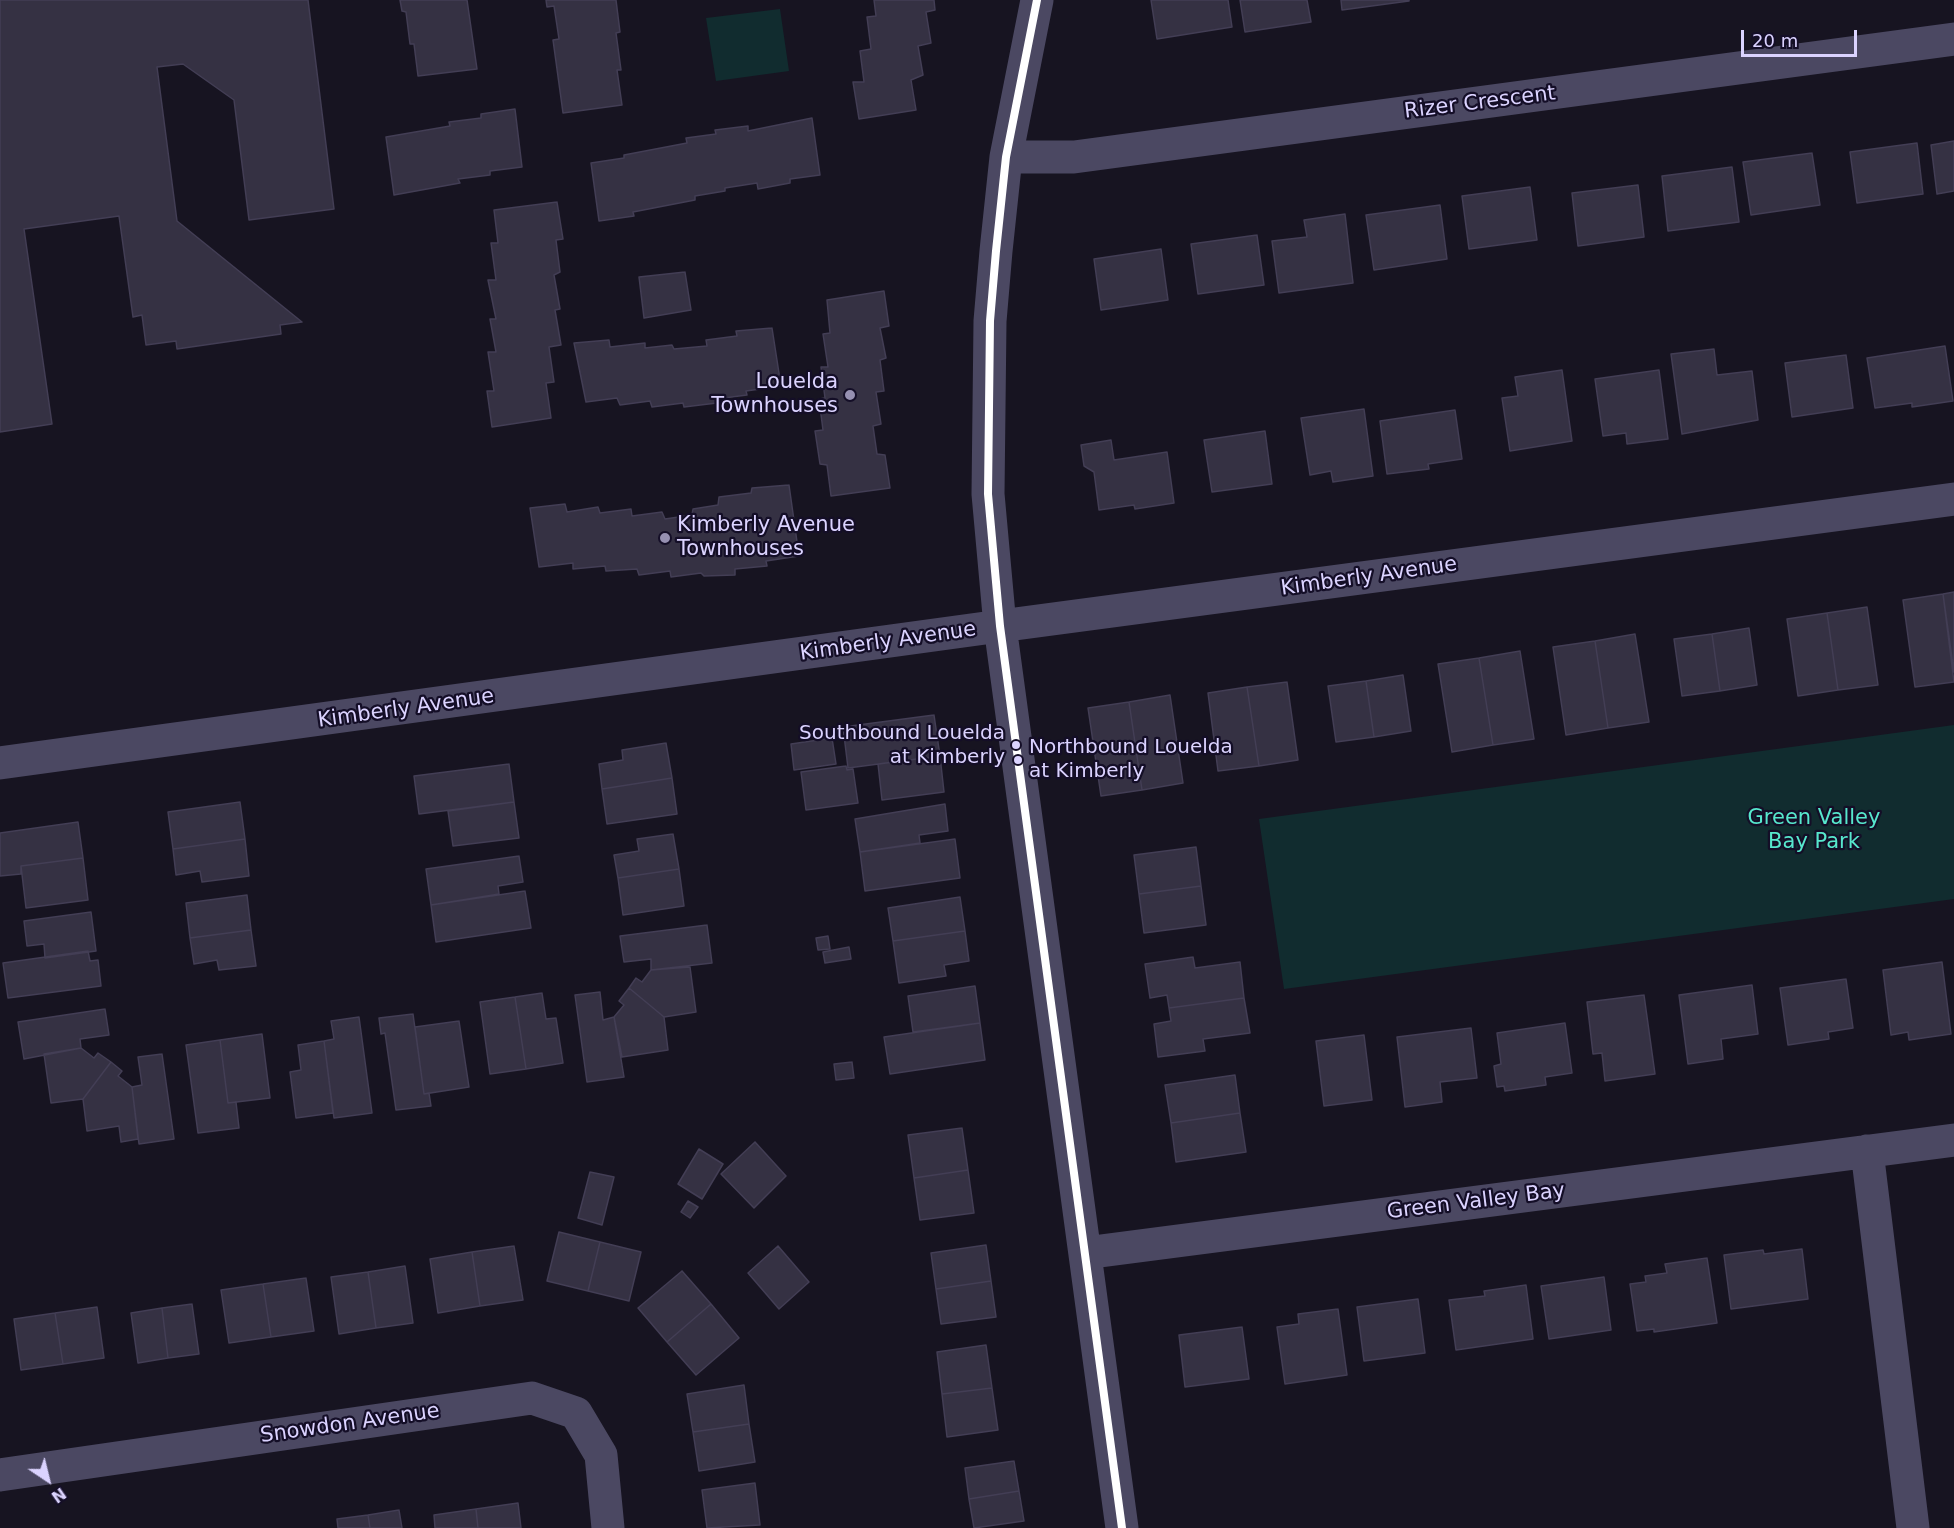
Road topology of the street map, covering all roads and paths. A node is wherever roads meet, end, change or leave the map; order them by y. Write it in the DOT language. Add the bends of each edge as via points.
graph roads {
  1 [pos="1037,0"];
  2 [pos="1954,39"];
  3 [pos="1006,157"];
  4 [pos="1954,500"];
  5 [pos="1000,626"];
  6 [pos="0,764"];
  7 [pos="1954,1140"];
  8 [pos="1867,1151"];
  9 [pos="1085,1253"];
  10 [pos="0,1475"];
  11 [pos="608,1528"];
  12 [pos="1122,1528"];
  13 [pos="1912,1528"];
  1 -- 3 [label="street"];
  2 -- 3 [label="street, Rizer Crescent" via="1074,157"];
  3 -- 5 [label="street" via="990,321 988,396 988,494"];
  4 -- 5 [label="street, Kimberly Avenue"];
  5 -- 6 [label="street, Kimberly Avenue"];
  5 -- 9 [label="street"];
  7 -- 8 [label="street, Green Valley Bay"];
  8 -- 9 [label="street, Green Valley Bay"];
  8 -- 13 [label="street"];
  9 -- 12 [label="street"];
  10 -- 11 [label="street, Snowdon Avenue" via="532,1398 576,1413 601,1455"];
}
